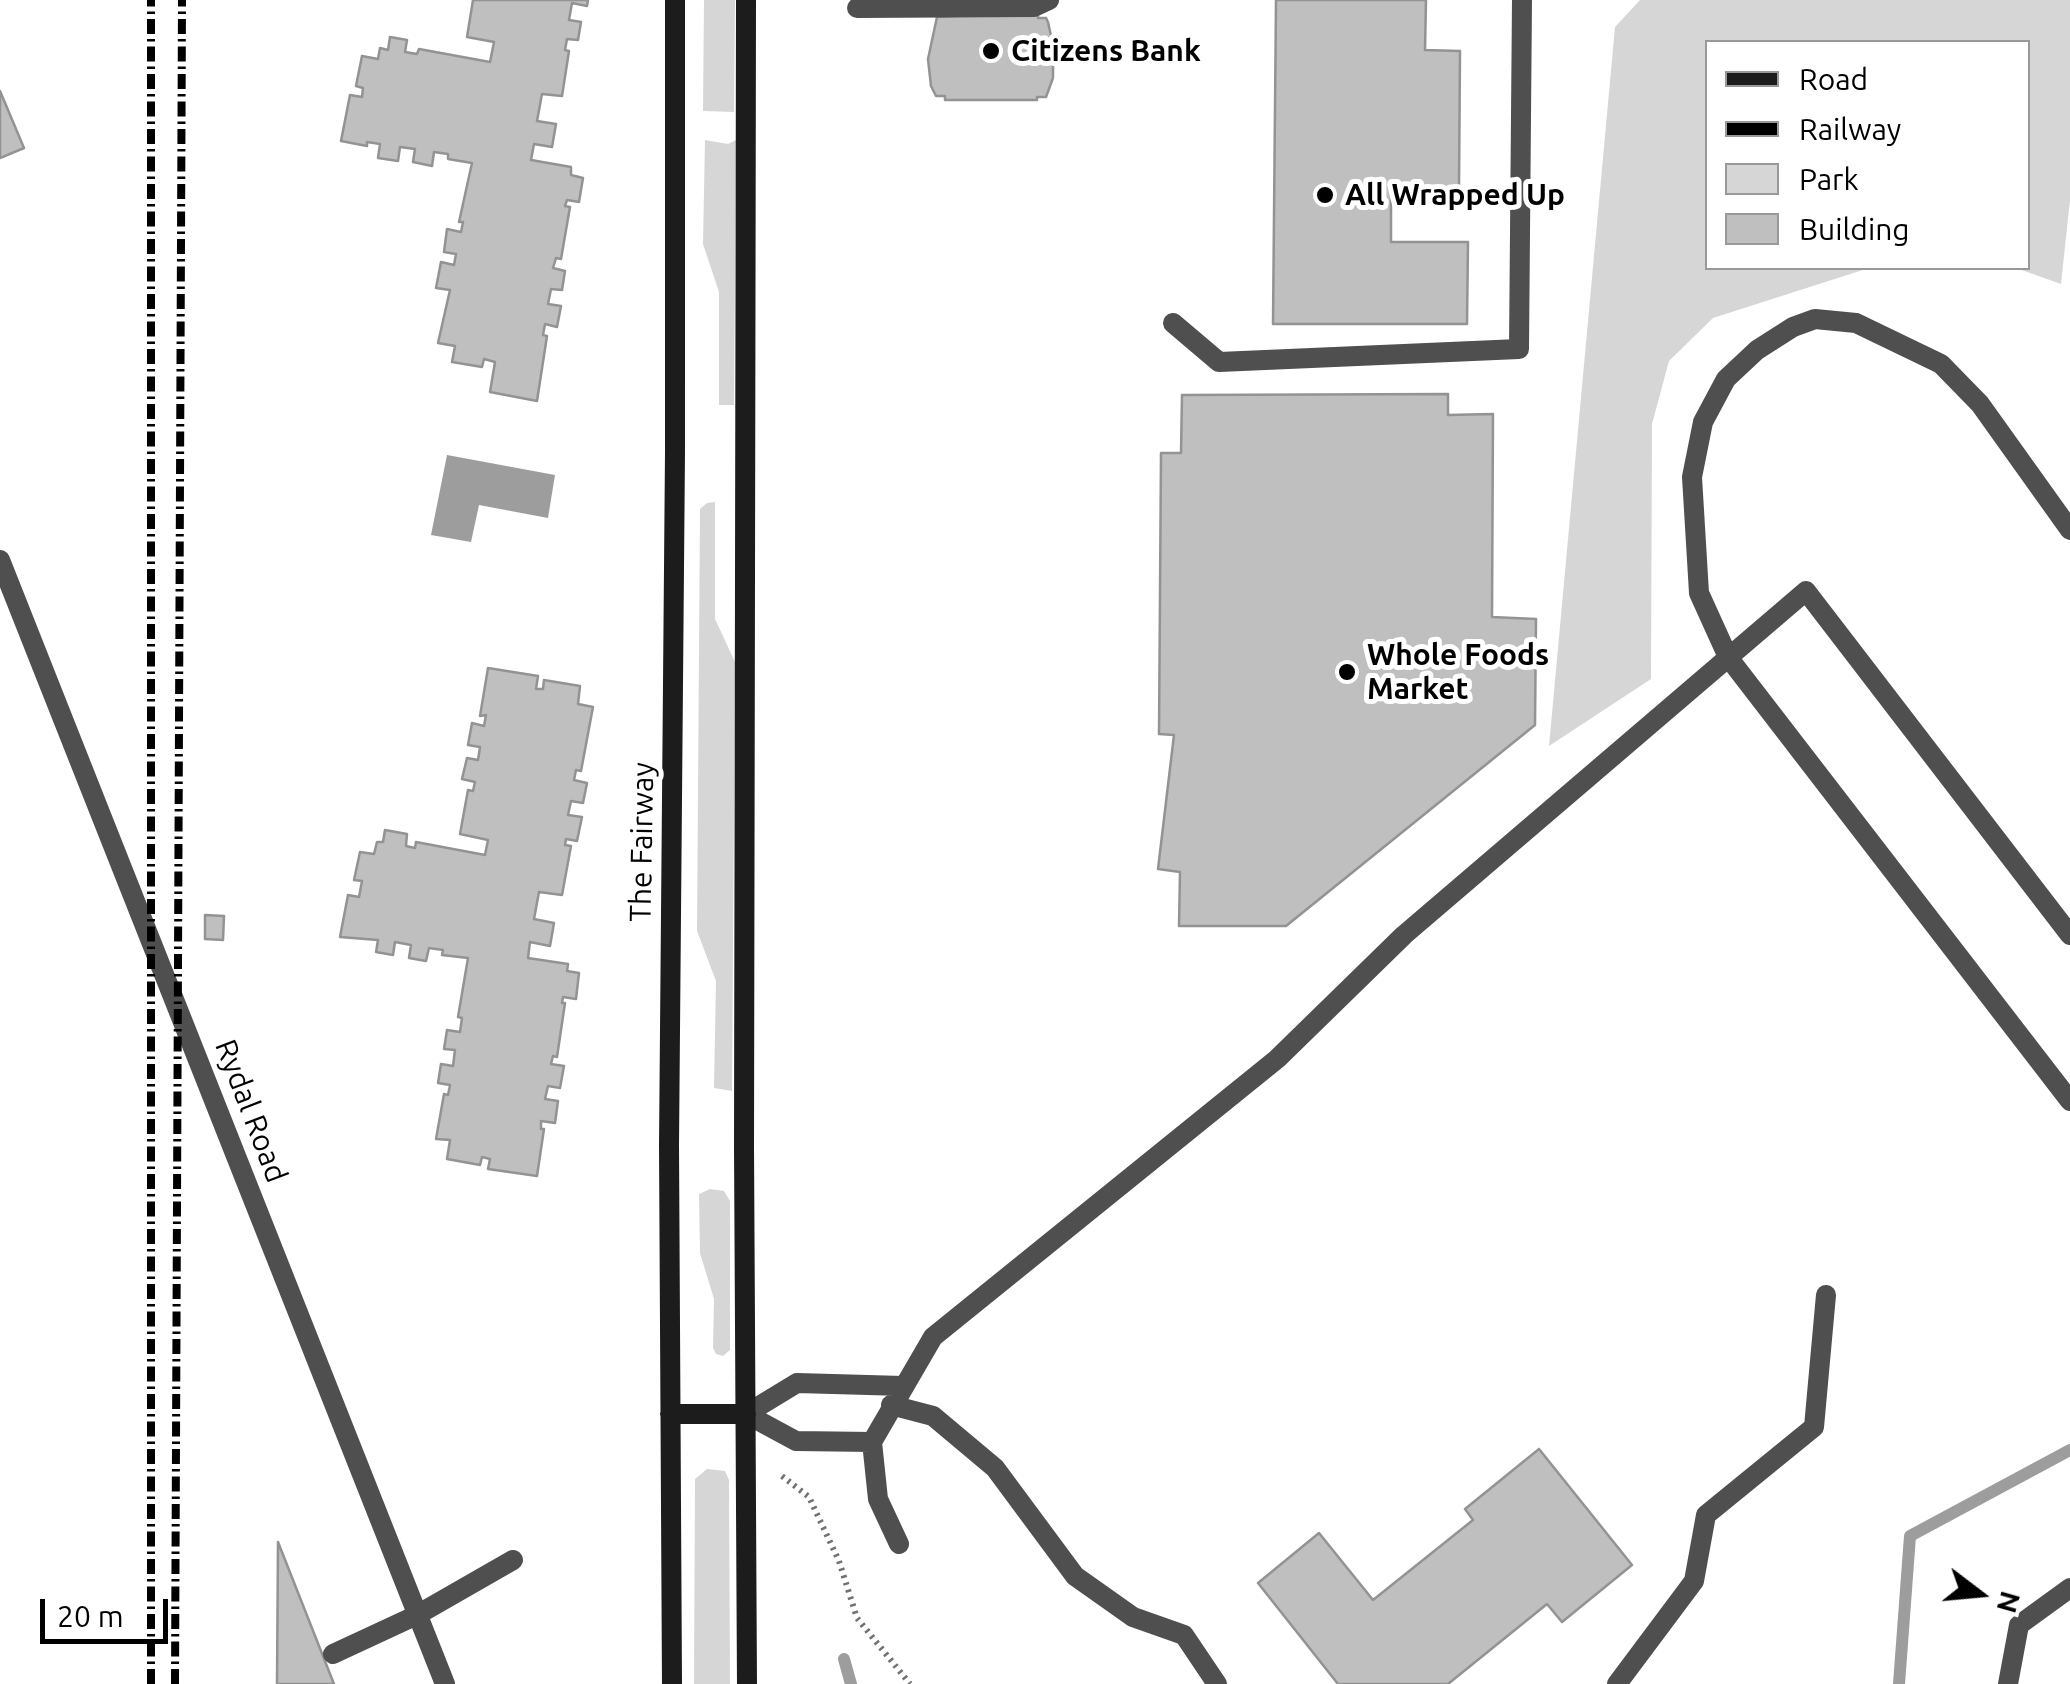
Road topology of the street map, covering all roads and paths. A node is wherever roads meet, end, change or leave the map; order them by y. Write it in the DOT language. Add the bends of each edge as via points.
graph roads {
  1 [pos="675,0"];
  2 [pos="746,0"];
  3 [pos="1049,0"];
  4 [pos="1522,0"];
  5 [pos="857,8"];
  6 [pos="1173,323"];
  7 [pos="2070,530"];
  8 [pos="0,560"];
  9 [pos="1728,657"];
  10 [pos="2070,934"];
  11 [pos="2070,1102"];
  12 [pos="1826,1294"];
  13 [pos="903,1386"];
  14 [pos="891,1405"];
  15 [pos="670,1414"];
  16 [pos="746,1414"];
  17 [pos="872,1442"];
  18 [pos="782,1476"];
  19 [pos="899,1544"];
  20 [pos="513,1560"];
  21 [pos="2070,1588"];
  22 [pos="417,1615"];
  23 [pos="332,1654"];
  24 [pos="445,1684"];
  25 [pos="672,1684"];
  26 [pos="747,1684"];
  27 [pos="910,1684"];
  28 [pos="1217,1684"];
  29 [pos="1617,1684"];
  30 [pos="2008,1684"];
  1 -- 15 [label="main road, The Fairway"];
  2 -- 16 [label="main road"];
  3 -- 5 [label="street" via="1034,7"];
  4 -- 6 [label="street" via="1519,349 1219,362"];
  7 -- 9 [label="street" via="1980,404 1941,364 1856,323 1815,319 1793,327 1726,378 1703,422 1692,477 1699,593"];
  8 -- 22 [label="street, Rydal Road"];
  9 -- 10 [label="street" via="1806,591"];
  9 -- 11 [label="street"];
  9 -- 13 [label="street" via="1404,935 1277,1059 933,1336"];
  12 -- 29 [label="street" via="1814,1427 1706,1515 1694,1581"];
  13 -- 14 [label="street"];
  13 -- 16 [label="street" via="797,1383"];
  14 -- 17 [label="street"];
  14 -- 28 [label="street" via="933,1416 995,1468 1075,1576 1133,1617 1184,1635"];
  15 -- 16 [label="main road"];
  15 -- 25 [label="main road, The Fairway"];
  16 -- 17 [label="street" via="796,1440"];
  16 -- 26 [label="main road"];
  17 -- 19 [label="street" via="878,1499"];
  18 -- 27 [label="path" via="809,1497 858,1618"];
  20 -- 22 [label="street"];
  21 -- 30 [label="street" via="2019,1625"];
  22 -- 23 [label="street"];
  22 -- 24 [label="street, Rydal Road"];
}
